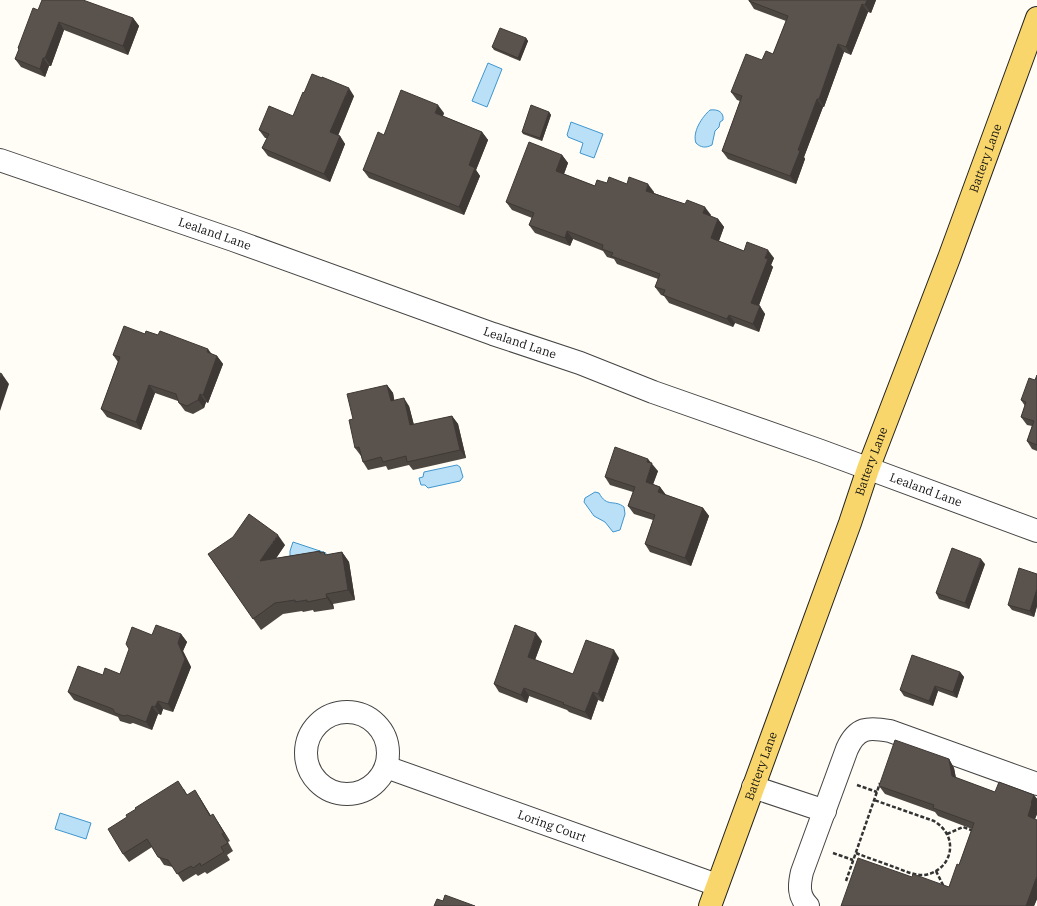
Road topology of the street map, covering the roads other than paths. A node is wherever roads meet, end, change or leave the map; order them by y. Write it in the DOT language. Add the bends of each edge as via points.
graph roads {
  1 [pos="1037,18"];
  2 [pos="0,160"];
  3 [pos="868,469"];
  4 [pos="1037,531"];
  5 [pos="386,767"];
  6 [pos="1037,784"];
  7 [pos="753,787"];
  8 [pos="824,811"];
  9 [pos="717,885"];
  10 [pos="710,906"];
  11 [pos="808,906"];
  1 -- 3 [label="main road, Battery Lane"];
  2 -- 3 [label="street, Lealand Lane" via="580,363 653,392"];
  3 -- 4 [label="street, Lealand Lane"];
  3 -- 7 [label="main road, Battery Lane"];
  5 -- 9 [label="street, Loring Court"];
  6 -- 8 [label="street" via="890,731 869,728 857,734 850,742"];
  7 -- 8 [label="street"];
  7 -- 9 [label="main road, Battery Lane"];
  8 -- 11 [label="street" via="802,872 800,895"];
  9 -- 10 [label="main road, Battery Lane"];
}
